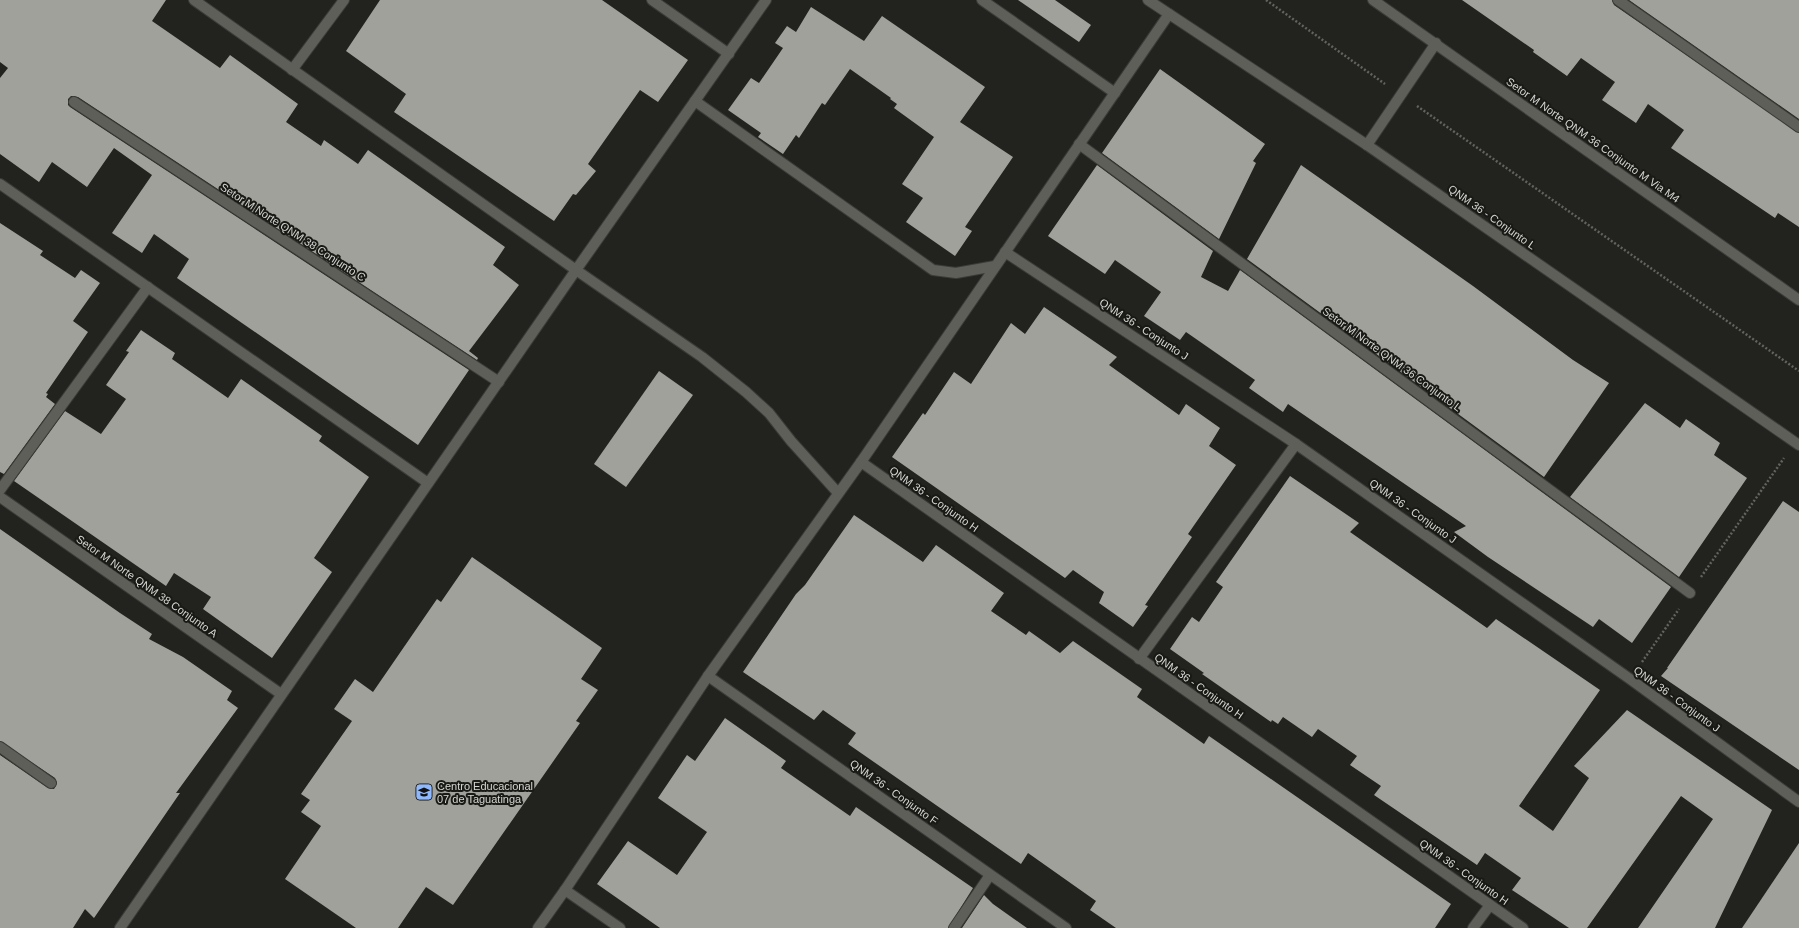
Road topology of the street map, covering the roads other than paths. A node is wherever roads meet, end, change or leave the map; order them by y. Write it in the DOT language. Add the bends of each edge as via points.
graph roads {
  1 [pos="194,0"];
  2 [pos="344,0"];
  3 [pos="652,0"];
  4 [pos="766,0"];
  5 [pos="982,0"];
  6 [pos="1148,0"];
  7 [pos="1373,0"];
  8 [pos="1618,0"];
  9 [pos="1169,14"];
  10 [pos="1436,43"];
  11 [pos="729,54"];
  12 [pos="292,70"];
  13 [pos="1115,93"];
  14 [pos="695,101"];
  15 [pos="74,102"];
  16 [pos="1799,127"];
  17 [pos="1079,144"];
  18 [pos="1367,145"];
  19 [pos="0,184"];
  20 [pos="1005,252"];
  21 [pos="995,266"];
  22 [pos="576,270"];
  23 [pos="148,287"];
  24 [pos="1799,300"];
  25 [pos="499,382"];
  26 [pos="1296,444"];
  27 [pos="1797,444"];
  28 [pos="861,462"];
  29 [pos="428,484"];
  30 [pos="0,490"];
  31 [pos="838,493"];
  32 [pos="0,497"];
  33 [pos="1690,593"];
  34 [pos="1140,659"];
  35 [pos="708,676"];
  36 [pos="281,694"];
  37 [pos="0,748"];
  38 [pos="51,783"];
  39 [pos="1799,802"];
  40 [pos="990,875"];
  41 [pos="565,890"];
  42 [pos="1490,905"];
  43 [pos="120,928"];
  44 [pos="538,928"];
  45 [pos="620,928"];
  46 [pos="954,928"];
  47 [pos="1066,928"];
  48 [pos="1473,928"];
  49 [pos="1523,928"];
  1 -- 12 [label="street"];
  2 -- 12 [label="street"];
  3 -- 11 [label="street"];
  4 -- 11 [label="street"];
  5 -- 13 [label="street"];
  6 -- 9 [label="street, QNM 36 - Conjunto L"];
  7 -- 10 [label="street, Setor M Norte QNM 36 Conjunto M Via M4"];
  8 -- 16 [label="street"];
  9 -- 13 [label="street"];
  9 -- 18 [label="street, QNM 36 - Conjunto L"];
  10 -- 18 [label="street"];
  10 -- 24 [label="street, Setor M Norte QNM 36 Conjunto M Via M4"];
  11 -- 14 [label="street"];
  12 -- 22 [label="street"];
  13 -- 17 [label="street"];
  14 -- 21 [label="street" via="933,270 956,273"];
  14 -- 22 [label="street"];
  15 -- 25 [label="street, Setor M Norte QNM 38 Conjunto C"];
  17 -- 20 [label="street"];
  17 -- 33 [label="street, Setor M Norte QNM 36 Conjunto L"];
  18 -- 27 [label="street, QNM 36 - Conjunto L"];
  19 -- 23 [label="street"];
  20 -- 21 [label="street"];
  20 -- 26 [label="street, QNM 36 - Conjunto J"];
  21 -- 28 [label="street"];
  22 -- 25 [label="street"];
  22 -- 31 [label="street" via="702,357 746,392 770,413 791,441"];
  23 -- 29 [label="street"];
  23 -- 30 [label="street"];
  25 -- 29 [label="street"];
  26 -- 34 [label="street"];
  26 -- 39 [label="street, QNM 36 - Conjunto J" via="1630,679"];
  28 -- 31 [label="street"];
  28 -- 34 [label="street, QNM 36 - Conjunto H"];
  29 -- 36 [label="street"];
  31 -- 35 [label="street"];
  32 -- 36 [label="street, Setor M Norte QNM 38 Conjunto A"];
  34 -- 42 [label="street, QNM 36 - Conjunto H"];
  35 -- 40 [label="street, QNM 36 - Conjunto F"];
  35 -- 41 [label="street"];
  36 -- 43 [label="street"];
  37 -- 38 [label="street"];
  40 -- 46 [label="street"];
  40 -- 47 [label="street, QNM 36 - Conjunto F"];
  41 -- 44 [label="street"];
  41 -- 45 [label="street"];
  42 -- 48 [label="street"];
  42 -- 49 [label="street, QNM 36 - Conjunto H"];
}
